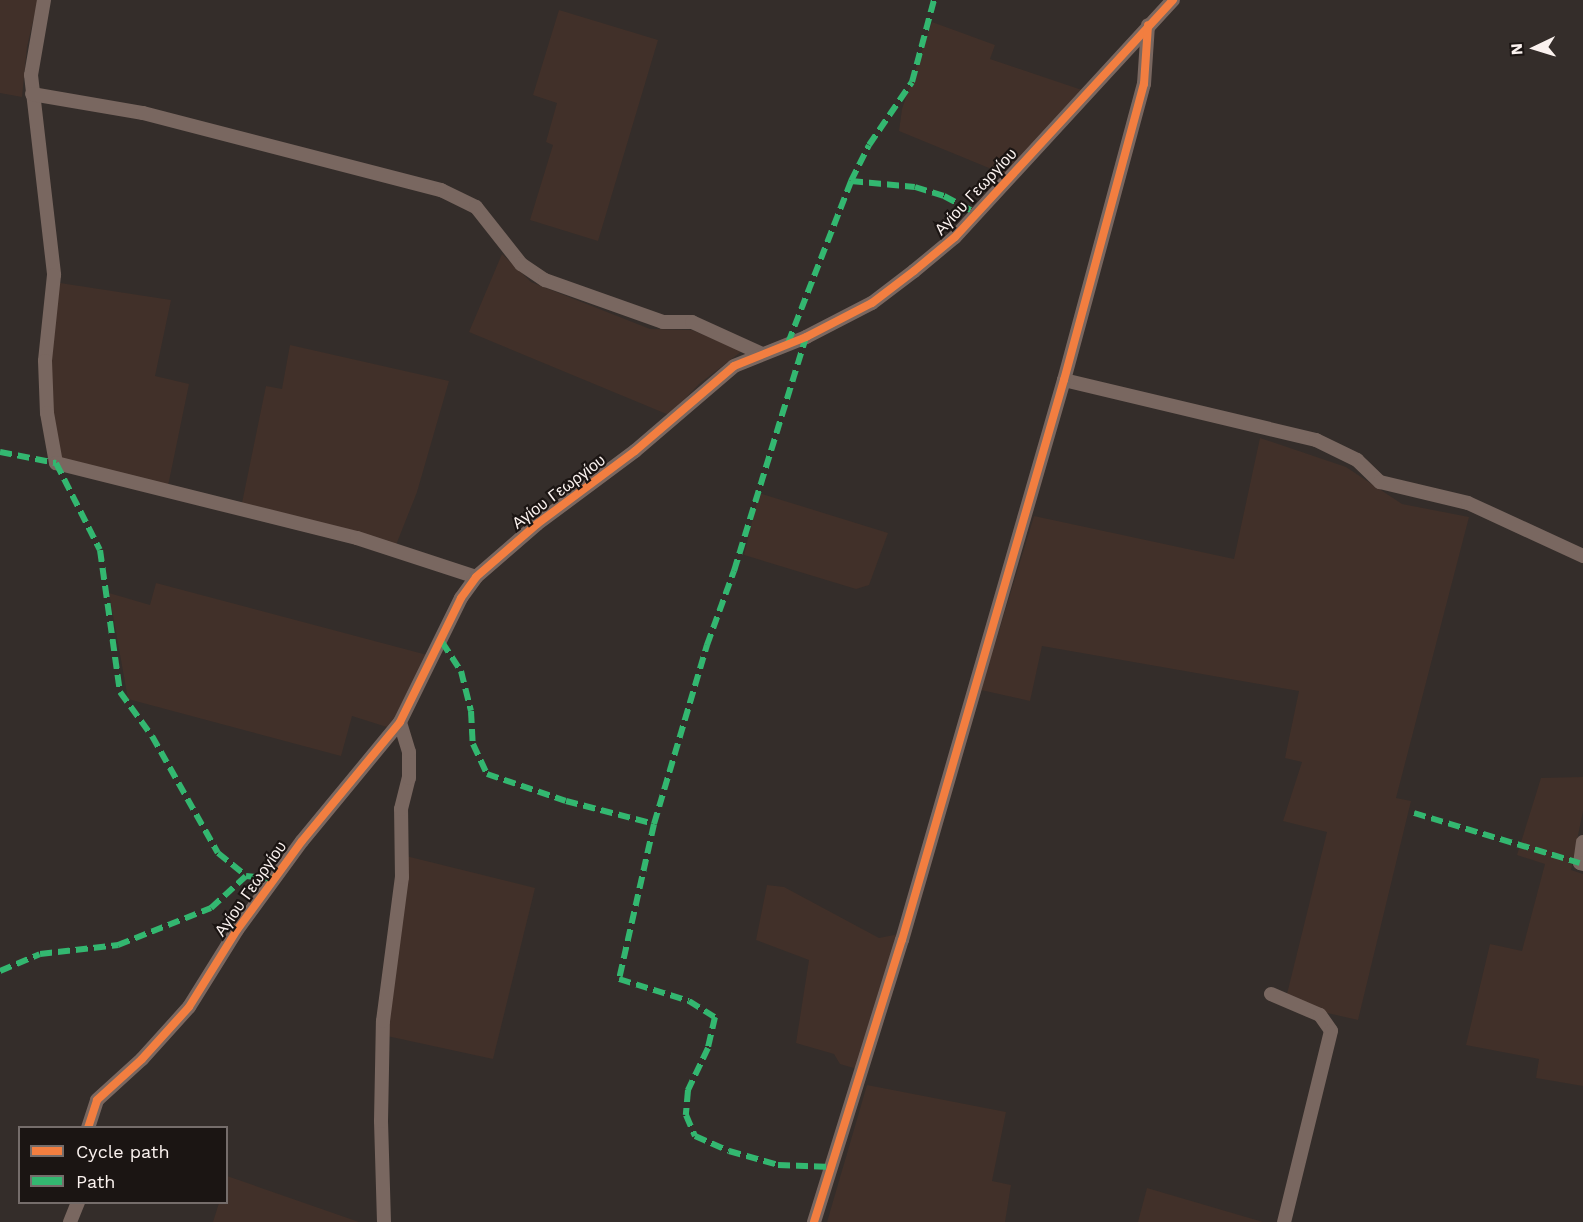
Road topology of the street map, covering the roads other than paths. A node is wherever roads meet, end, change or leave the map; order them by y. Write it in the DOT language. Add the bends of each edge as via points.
graph roads {
  1 [pos="44,0"];
  2 [pos="1173,0"];
  3 [pos="1148,25"];
  4 [pos="32,94"];
  5 [pos="760,353"];
  6 [pos="1064,380"];
  7 [pos="1583,556"];
  8 [pos="476,577"];
  9 [pos="400,722"];
  10 [pos="1583,842"];
  11 [pos="1583,864"];
  12 [pos="1271,994"];
  13 [pos="89,1126"];
  14 [pos="78,1204"];
  15 [pos="70,1222"];
  16 [pos="384,1222"];
  17 [pos="814,1222"];
  18 [pos="1284,1222"];
  1 -- 4 [label="street" via="31,75"];
  2 -- 3 [label="street, Αγίου Γεωργίου"];
  3 -- 5 [label="street, Αγίου Γεωργίου" via="955,237 872,303 806,336"];
  3 -- 6 [label="street" via="1144,84"];
  4 -- 5 [label="street" via="143,113 441,190 476,207 521,264 545,280 663,322 692,322"];
  4 -- 8 [label="street" via="54,275 45,361 47,413 56,463 357,538"];
  5 -- 8 [label="street, Αγίου Γεωργίου" via="734,366 635,451 529,530"];
  6 -- 7 [label="street" via="1316,440 1357,460 1380,482 1468,503"];
  6 -- 17 [label="street" via="902,940"];
  8 -- 9 [label="street, Αγίου Γεωργίου" via="461,598"];
  9 -- 13 [label="street, Αγίου Γεωργίου" via="302,841 237,930 189,1007 142,1059 97,1100"];
  9 -- 16 [label="street" via="409,752 409,778 401,809 400,898 383,1020"];
  10 -- 11 [label="street"];
  12 -- 18 [label="street" via="1320,1015 1331,1031"];
  14 -- 15 [label="street"];
}
